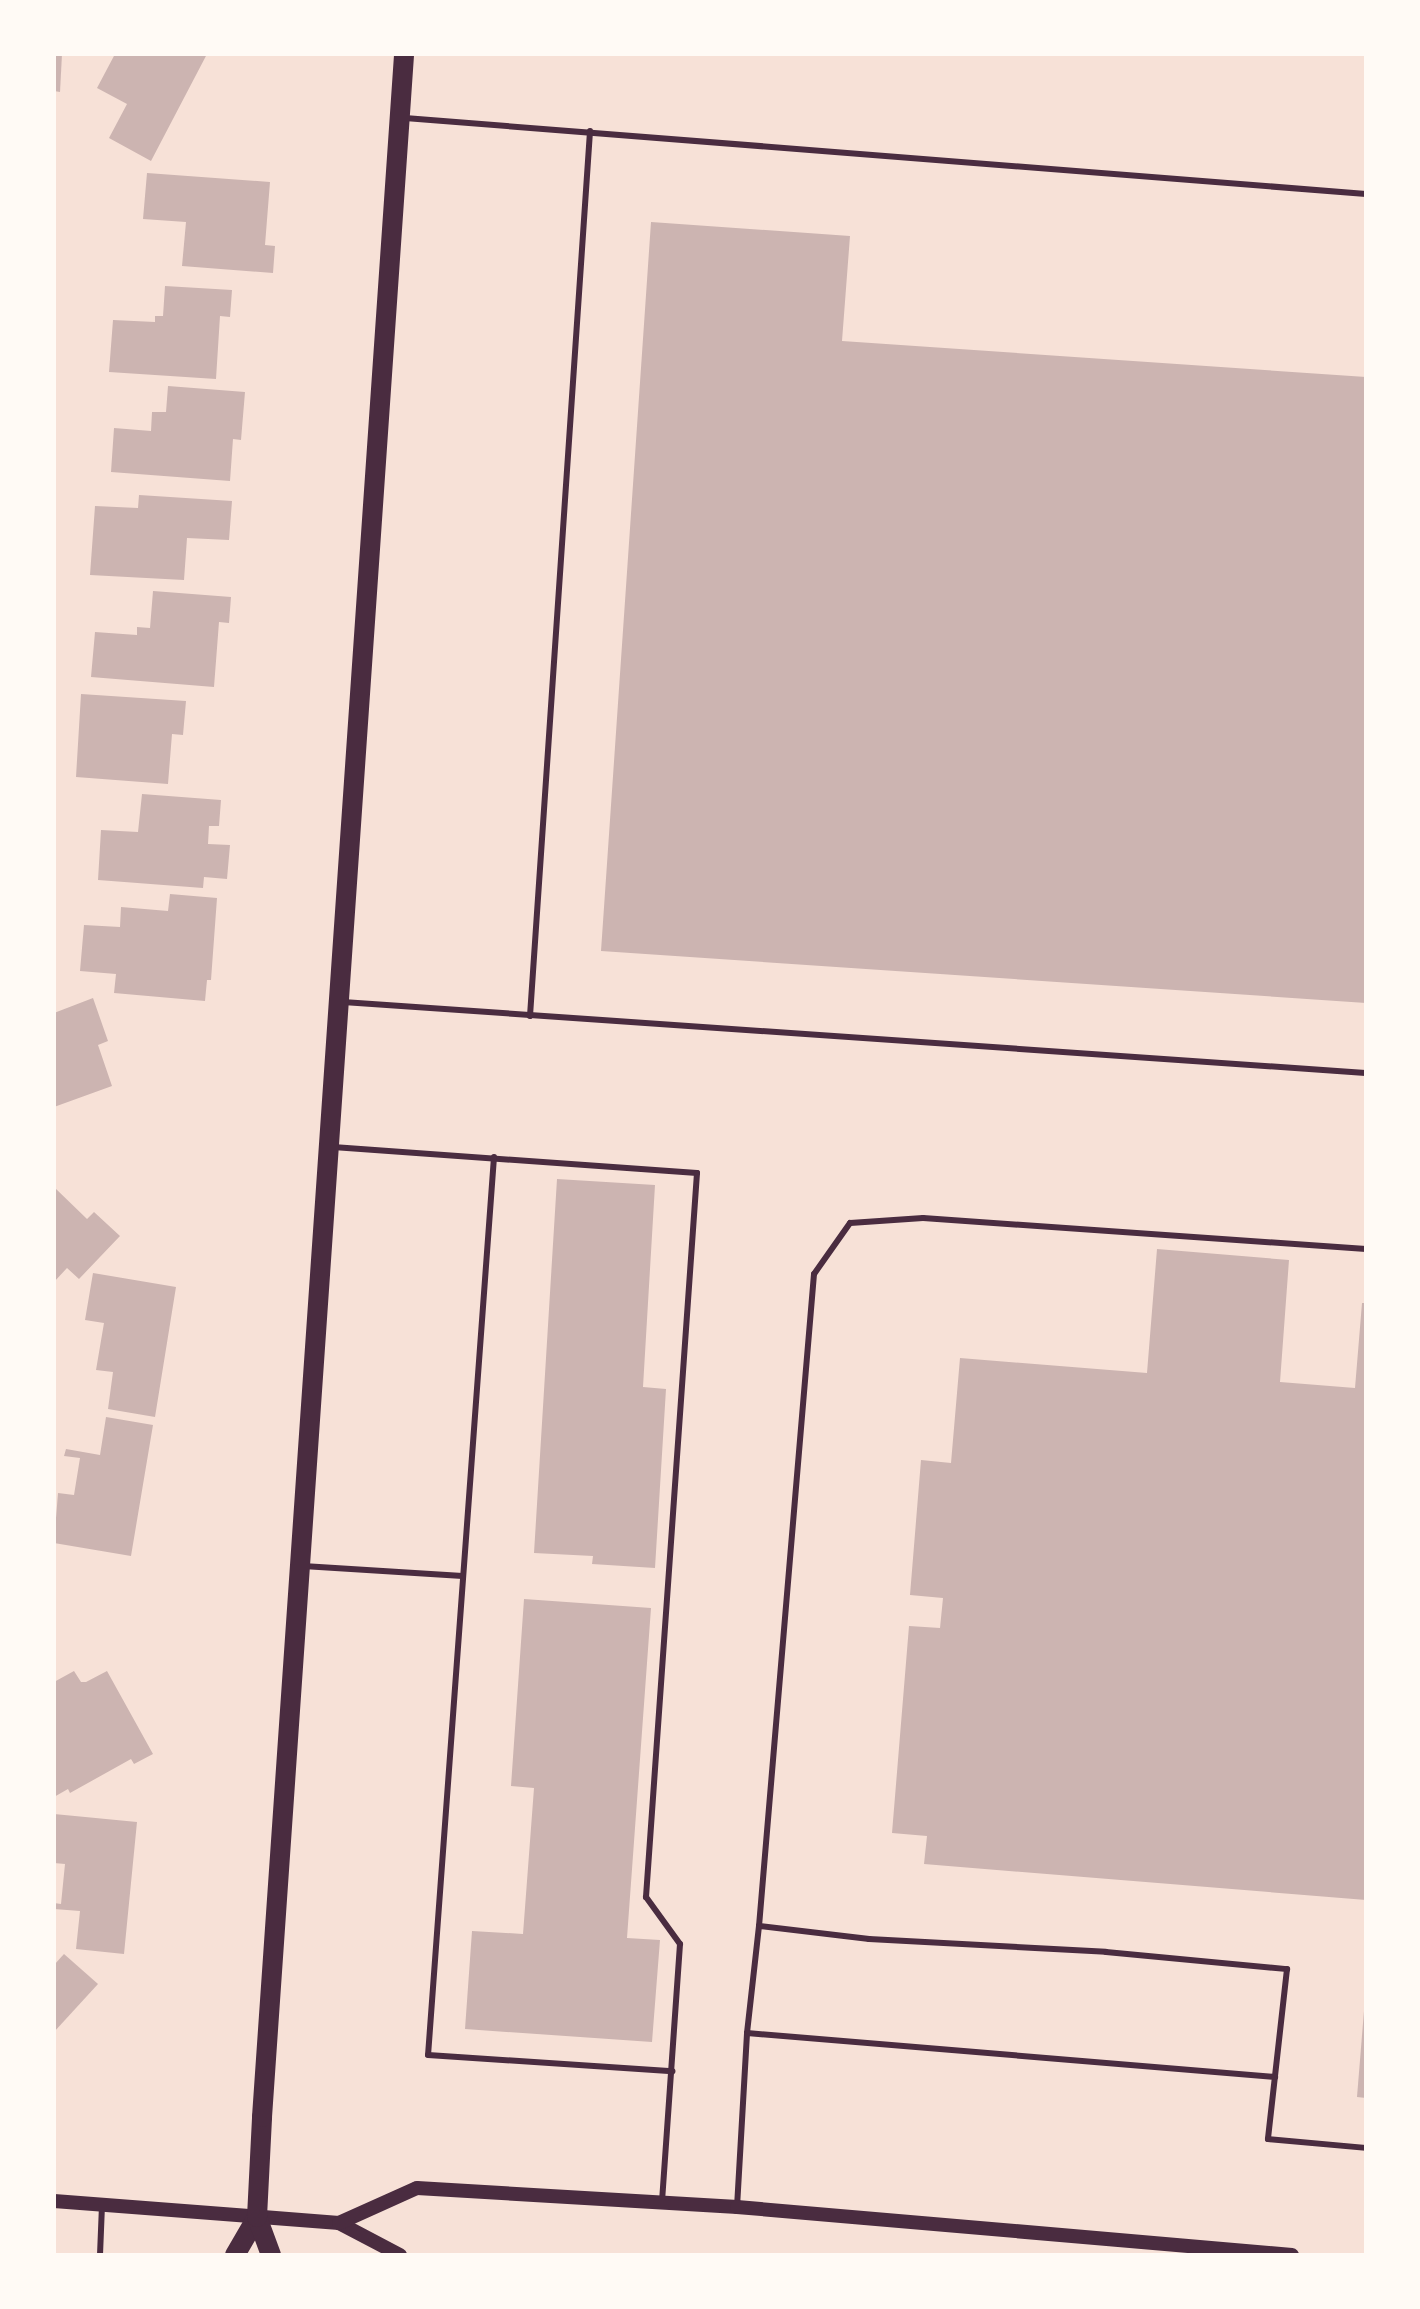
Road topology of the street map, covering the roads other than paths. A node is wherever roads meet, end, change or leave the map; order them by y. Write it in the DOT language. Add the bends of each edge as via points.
graph roads {
  1 [pos="404,54"];
  2 [pos="398,117"];
  3 [pos="590,131"];
  4 [pos="1366,194"];
  5 [pos="339,1002"];
  6 [pos="530,1016"];
  7 [pos="1366,1073"];
  8 [pos="329,1146"];
  9 [pos="494,1157"];
  10 [pos="1366,1249"];
  11 [pos="299,1565"];
  12 [pos="463,1576"];
  13 [pos="759,1926"];
  14 [pos="747,2033"];
  15 [pos="672,2071"];
  16 [pos="1275,2077"];
  17 [pos="1366,2148"];
  18 [pos="54,2201"];
  19 [pos="662,2203"];
  20 [pos="102,2205"];
  21 [pos="737,2207"];
  22 [pos="257,2217"];
  23 [pos="339,2223"];
  24 [pos="1114,2239"];
  25 [pos="100,2255"];
  26 [pos="235,2255"];
  27 [pos="271,2255"];
  28 [pos="400,2255"];
  29 [pos="1108,2255"];
  30 [pos="1292,2255"];
  1 -- 2 [label="main road"];
  2 -- 3 [label="lane"];
  2 -- 5 [label="main road"];
  3 -- 4 [label="lane"];
  3 -- 6 [label="lane"];
  5 -- 6 [label="lane"];
  5 -- 8 [label="main road"];
  6 -- 7 [label="lane"];
  8 -- 9 [label="lane"];
  8 -- 11 [label="main road"];
  9 -- 12 [label="lane"];
  9 -- 15 [label="lane" via="697,1173 646,1897 680,1944"];
  10 -- 13 [label="lane" via="923,1218 850,1223 814,1274"];
  11 -- 12 [label="lane"];
  11 -- 22 [label="main road"];
  12 -- 15 [label="lane" via="428,2055"];
  13 -- 14 [label="lane"];
  13 -- 16 [label="lane" via="869,1939 1287,1969"];
  14 -- 16 [label="lane"];
  14 -- 21 [label="lane"];
  15 -- 19 [label="lane"];
  16 -- 17 [label="lane" via="1268,2139"];
  18 -- 20 [label="street"];
  19 -- 21 [label="street"];
  19 -- 23 [label="street" via="417,2188"];
  20 -- 22 [label="street"];
  20 -- 25 [label="lane"];
  21 -- 24 [label="street"];
  22 -- 23 [label="street"];
  22 -- 26 [label="main road"];
  22 -- 27 [label="main road"];
  23 -- 28 [label="street"];
  24 -- 29 [label="street"];
  24 -- 30 [label="street"];
}
